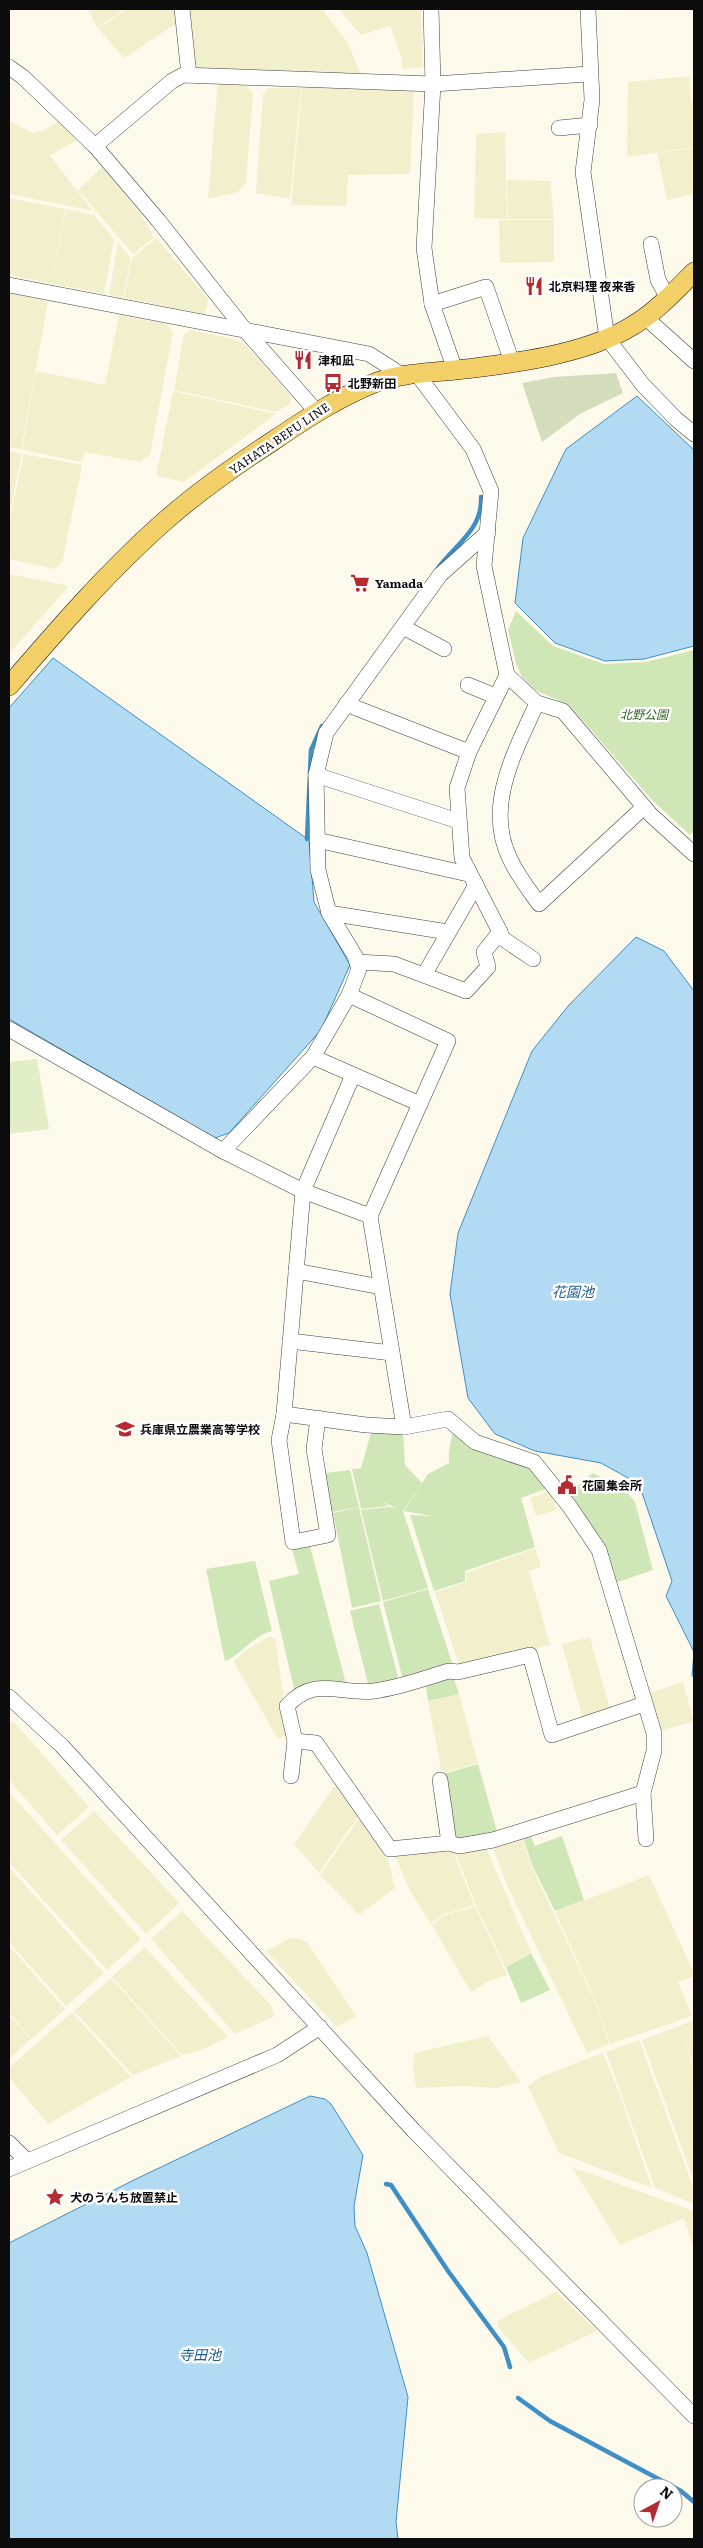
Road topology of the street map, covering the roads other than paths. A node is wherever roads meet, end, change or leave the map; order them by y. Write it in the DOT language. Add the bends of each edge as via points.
graph roads {
  1 [pos="182,9"];
  2 [pos="431,9"];
  3 [pos="588,9"];
  4 [pos="9,67"];
  5 [pos="589,74"];
  6 [pos="189,75"];
  7 [pos="432,84"];
  8 [pos="590,125"];
  9 [pos="560,128"];
  10 [pos="95,146"];
  11 [pos="651,244"];
  12 [pos="694,272"];
  13 [pos="9,285"];
  14 [pos="668,298"];
  15 [pos="432,304"];
  16 [pos="645,317"];
  17 [pos="245,330"];
  18 [pos="607,338"];
  19 [pos="694,361"];
  20 [pos="512,362"];
  21 [pos="455,370"];
  22 [pos="410,375"];
  23 [pos="316,411"];
  24 [pos="694,434"];
  25 [pos="488,532"];
  26 [pos="404,628"];
  27 [pos="444,649"];
  28 [pos="507,675"];
  29 [pos="11,680"];
  30 [pos="468,684"];
  31 [pos="495,696"];
  32 [pos="537,703"];
  33 [pos="346,704"];
  34 [pos="469,752"];
  35 [pos="316,775"];
  36 [pos="644,807"];
  37 [pos="458,821"];
  38 [pos="317,840"];
  39 [pos="694,854"];
  40 [pos="472,879"];
  41 [pos="329,913"];
  42 [pos="448,932"];
  43 [pos="500,932"];
  44 [pos="533,959"];
  45 [pos="357,962"];
  46 [pos="424,975"];
  47 [pos="349,995"];
  48 [pos="9,1029"];
  49 [pos="313,1057"];
  50 [pos="353,1075"];
  51 [pos="420,1104"];
  52 [pos="223,1151"];
  53 [pos="303,1191"];
  54 [pos="370,1216"];
  55 [pos="296,1272"];
  56 [pos="382,1287"];
  57 [pos="290,1341"];
  58 [pos="392,1353"];
  59 [pos="284,1414"];
  60 [pos="318,1418"];
  61 [pos="404,1427"];
  62 [pos="9,1697"];
  63 [pos="644,1704"];
  64 [pos="294,1741"];
  65 [pos="291,1776"];
  66 [pos="440,1780"];
  67 [pos="643,1793"];
  68 [pos="646,1839"];
  69 [pos="448,1843"];
  70 [pos="320,2027"];
  71 [pos="9,2143"];
  72 [pos="26,2160"];
  73 [pos="9,2169"];
  74 [pos="694,2416"];
  1 -- 6 [label="street"];
  2 -- 7 [label="street"];
  3 -- 5 [label="street"];
  4 -- 10 [label="street"];
  5 -- 7 [label="street"];
  5 -- 8 [label="street"];
  6 -- 7 [label="street"];
  6 -- 10 [label="street" via="172,81"];
  7 -- 15 [label="street" via="424,248"];
  8 -- 9 [label="street"];
  8 -- 18 [label="street" via="583,172"];
  10 -- 17 [label="street"];
  11 -- 14 [label="street" via="658,280"];
  12 -- 14 [label="main road, YAHATA BEFU LINE"];
  13 -- 17 [label="street"];
  14 -- 16 [label="main road, YAHATA BEFU LINE"];
  15 -- 20 [label="street" via="486,287"];
  15 -- 21 [label="street"];
  16 -- 18 [label="main road, YAHATA BEFU LINE"];
  16 -- 19 [label="street"];
  17 -- 22 [label="street" via="369,354"];
  17 -- 23 [label="street"];
  18 -- 20 [label="main road, YAHATA BEFU LINE" via="549,356"];
  18 -- 24 [label="street" via="643,385"];
  20 -- 21 [label="main road, YAHATA BEFU LINE"];
  21 -- 22 [label="main road, YAHATA BEFU LINE"];
  22 -- 23 [label="main road, YAHATA BEFU LINE" via="361,389"];
  22 -- 25 [label="street" via="473,449 491,492"];
  23 -- 29 [label="main road, YAHATA BEFU LINE" via="240,462 165,521"];
  25 -- 26 [label="street" via="440,575"];
  25 -- 28 [label="street" via="484,566"];
  26 -- 27 [label="street"];
  26 -- 33 [label="street"];
  28 -- 31 [label="street"];
  28 -- 32 [label="street"];
  30 -- 31 [label="street"];
  31 -- 34 [label="street"];
  32 -- 36 [label="street" via="563,711"];
  32 -- 36 [label="street" via="507,768 500,803 502,836 509,858 539,904"];
  33 -- 34 [label="street"];
  33 -- 35 [label="street" via="326,733"];
  34 -- 37 [label="street" via="457,788"];
  35 -- 37 [label="street"];
  35 -- 38 [label="street"];
  36 -- 39 [label="street"];
  37 -- 40 [label="street" via="462,858"];
  38 -- 40 [label="street"];
  38 -- 41 [label="street" via="318,870"];
  40 -- 42 [label="street"];
  40 -- 43 [label="street"];
  41 -- 42 [label="street"];
  41 -- 45 [label="street"];
  42 -- 46 [label="street"];
  43 -- 44 [label="street" via="502,938"];
  43 -- 46 [label="street" via="484,952 488,967 466,991"];
  45 -- 46 [label="street" via="394,964"];
  45 -- 47 [label="street" via="359,969"];
  47 -- 49 [label="street"];
  47 -- 51 [label="street" via="448,1041"];
  48 -- 52 [label="street"];
  49 -- 50 [label="street"];
  49 -- 52 [label="street"];
  50 -- 51 [label="street"];
  50 -- 53 [label="street"];
  51 -- 54 [label="street"];
  52 -- 53 [label="street"];
  53 -- 54 [label="street"];
  53 -- 55 [label="street"];
  54 -- 56 [label="street"];
  55 -- 56 [label="street"];
  55 -- 57 [label="street"];
  56 -- 58 [label="street"];
  57 -- 58 [label="street"];
  57 -- 59 [label="street"];
  58 -- 61 [label="street"];
  59 -- 60 [label="street"];
  59 -- 60 [label="street" via="279,1440 293,1542 328,1535 314,1449"];
  60 -- 61 [label="street"];
  61 -- 63 [label="street" via="448,1419 475,1442 534,1462 599,1550"];
  62 -- 70 [label="street" via="62,1746"];
  63 -- 64 [label="street" via="552,1734 530,1655 458,1672 449,1671 373,1691 318,1688 297,1695 287,1706"];
  63 -- 67 [label="street" via="654,1742 651,1769"];
  64 -- 65 [label="street"];
  64 -- 69 [label="street" via="316,1743 390,1849"];
  66 -- 69 [label="street"];
  67 -- 68 [label="street"];
  67 -- 69 [label="street" via="493,1840 459,1846"];
  70 -- 72 [label="street" via="277,2055"];
  70 -- 74 [label="street" via="414,2131"];
  71 -- 72 [label="street"];
  72 -- 73 [label="street"];
}
